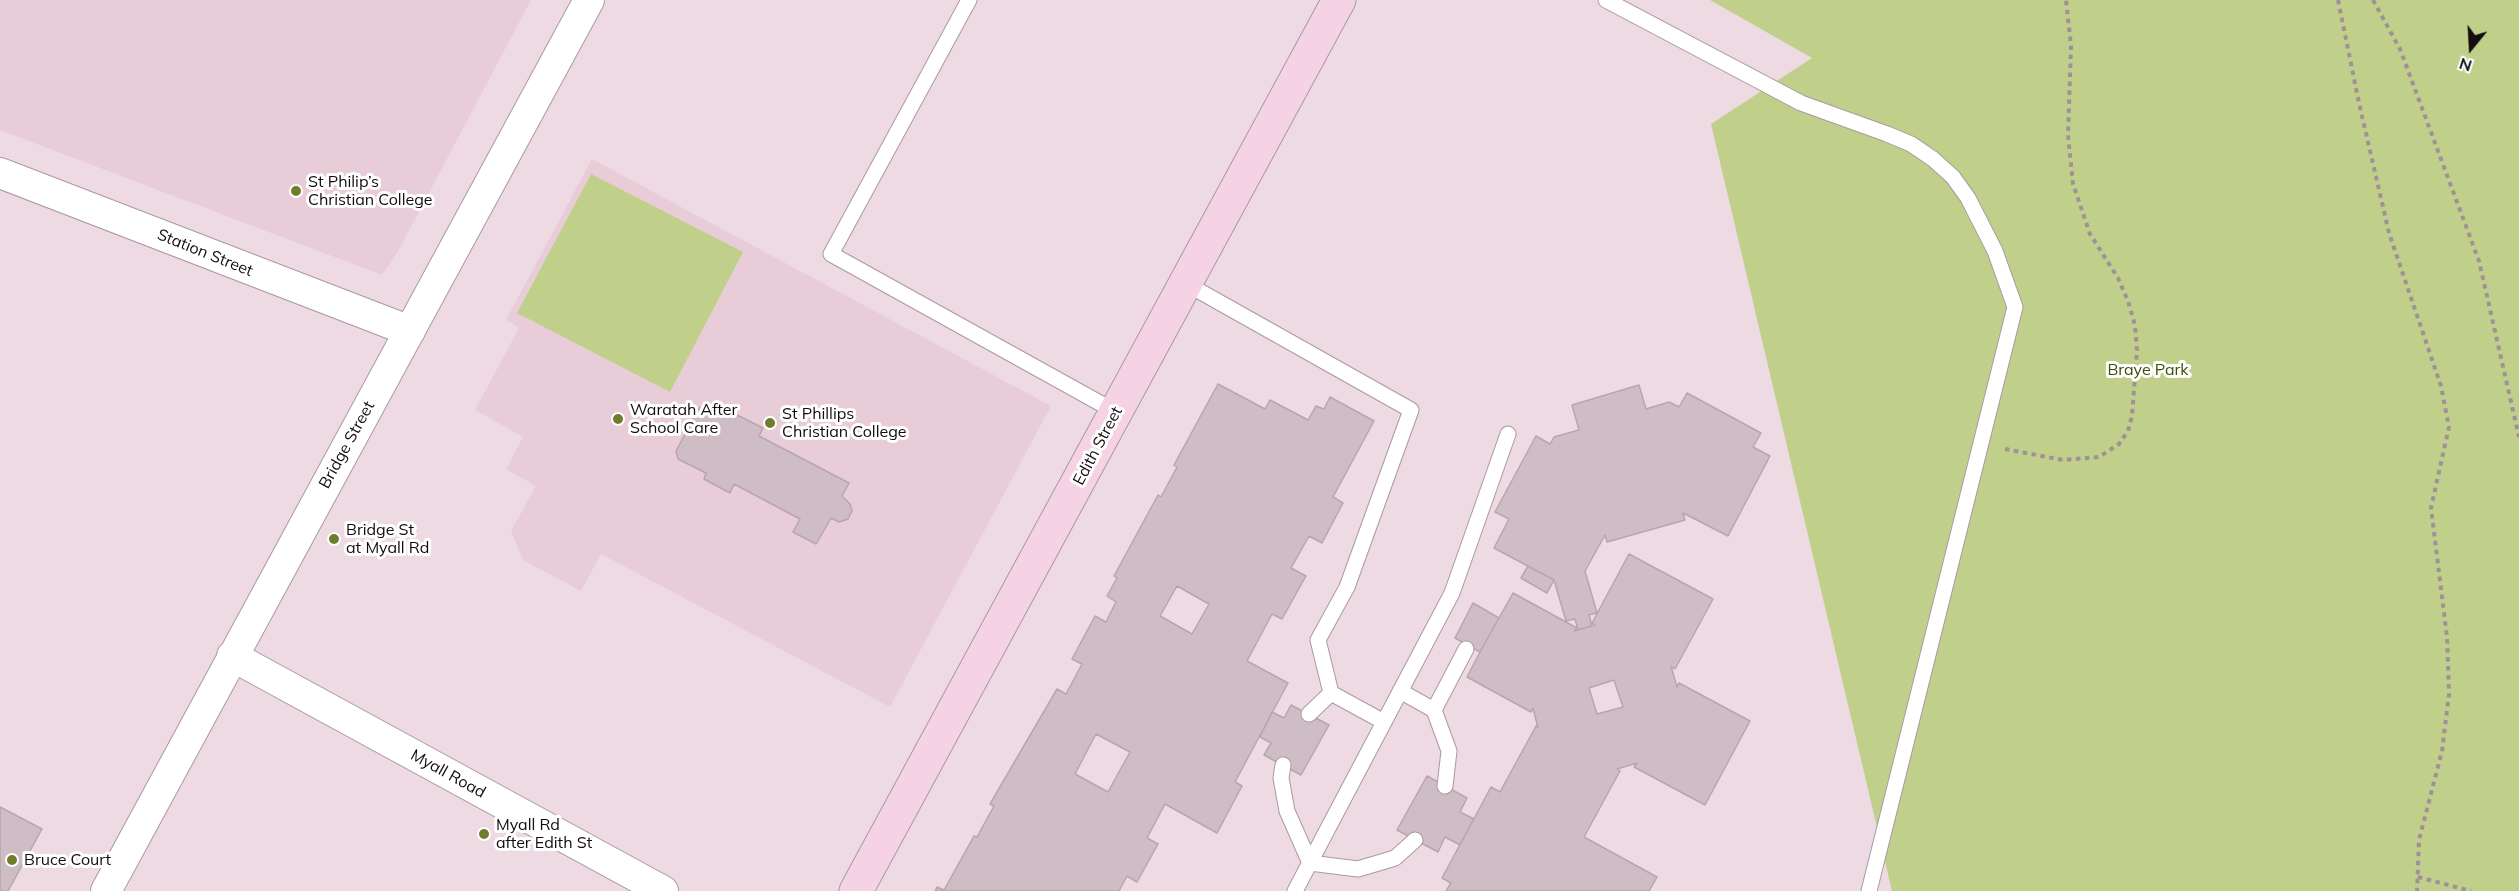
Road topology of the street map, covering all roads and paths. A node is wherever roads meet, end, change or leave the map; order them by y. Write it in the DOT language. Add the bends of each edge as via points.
graph roads {
  1 [pos="589,0"];
  2 [pos="969,0"];
  3 [pos="1339,0"];
  4 [pos="1605,0"];
  5 [pos="2066,0"];
  6 [pos="2338,0"];
  7 [pos="2373,0"];
  8 [pos="0,173"];
  9 [pos="1185,283"];
  10 [pos="410,331"];
  11 [pos="1116,412"];
  12 [pos="1508,434"];
  13 [pos="2519,437"];
  14 [pos="1982,445"];
  15 [pos="1466,649"];
  16 [pos="232,656"];
  17 [pos="1400,691"];
  18 [pos="1331,693"];
  19 [pos="1434,710"];
  20 [pos="1309,714"];
  21 [pos="1384,722"];
  22 [pos="1283,765"];
  23 [pos="1445,786"];
  24 [pos="1416,840"];
  25 [pos="1310,863"];
  26 [pos="2418,877"];
  27 [pos="106,891"];
  28 [pos="663,891"];
  29 [pos="856,891"];
  30 [pos="1295,891"];
  31 [pos="1869,891"];
  32 [pos="2417,891"];
  33 [pos="2471,891"];
  1 -- 10 [label="street, Bridge Street"];
  2 -- 11 [label="lane" via="831,254"];
  3 -- 9 [label="main road, Edith Street"];
  4 -- 14 [label="lane" via="1801,103 1911,144 1953,177 1995,251 2015,307"];
  5 -- 14 [label="path" via="2071,46 2068,135 2073,184 2090,234 2118,278 2135,325 2132,416 2128,431 2114,450 2092,459 2063,460"];
  6 -- 26 [label="path" via="2389,233 2441,386 2449,427 2432,508 2447,637 2449,694 2442,751 2419,840"];
  7 -- 13 [label="path" via="2400,49 2479,261"];
  8 -- 10 [label="street, Station Street"];
  9 -- 11 [label="main road, Edith Street"];
  9 -- 18 [label="lane" via="1411,410 1347,587 1318,640"];
  10 -- 16 [label="street, Bridge Street"];
  11 -- 29 [label="main road, Edith Street"];
  12 -- 17 [label="lane" via="1452,593"];
  14 -- 31 [label="lane"];
  15 -- 19 [label="lane"];
  16 -- 27 [label="street, Bridge Street"];
  16 -- 28 [label="street, Myall Road"];
  17 -- 19 [label="lane"];
  17 -- 21 [label="lane"];
  18 -- 20 [label="lane"];
  18 -- 21 [label="lane"];
  19 -- 23 [label="lane" via="1449,752"];
  21 -- 25 [label="lane"];
  22 -- 25 [label="lane" via="1281,778 1287,811"];
  24 -- 25 [label="lane" via="1395,858 1358,869"];
  25 -- 30 [label="lane"];
  26 -- 32 [label="path"];
  26 -- 33 [label="path"];
}
